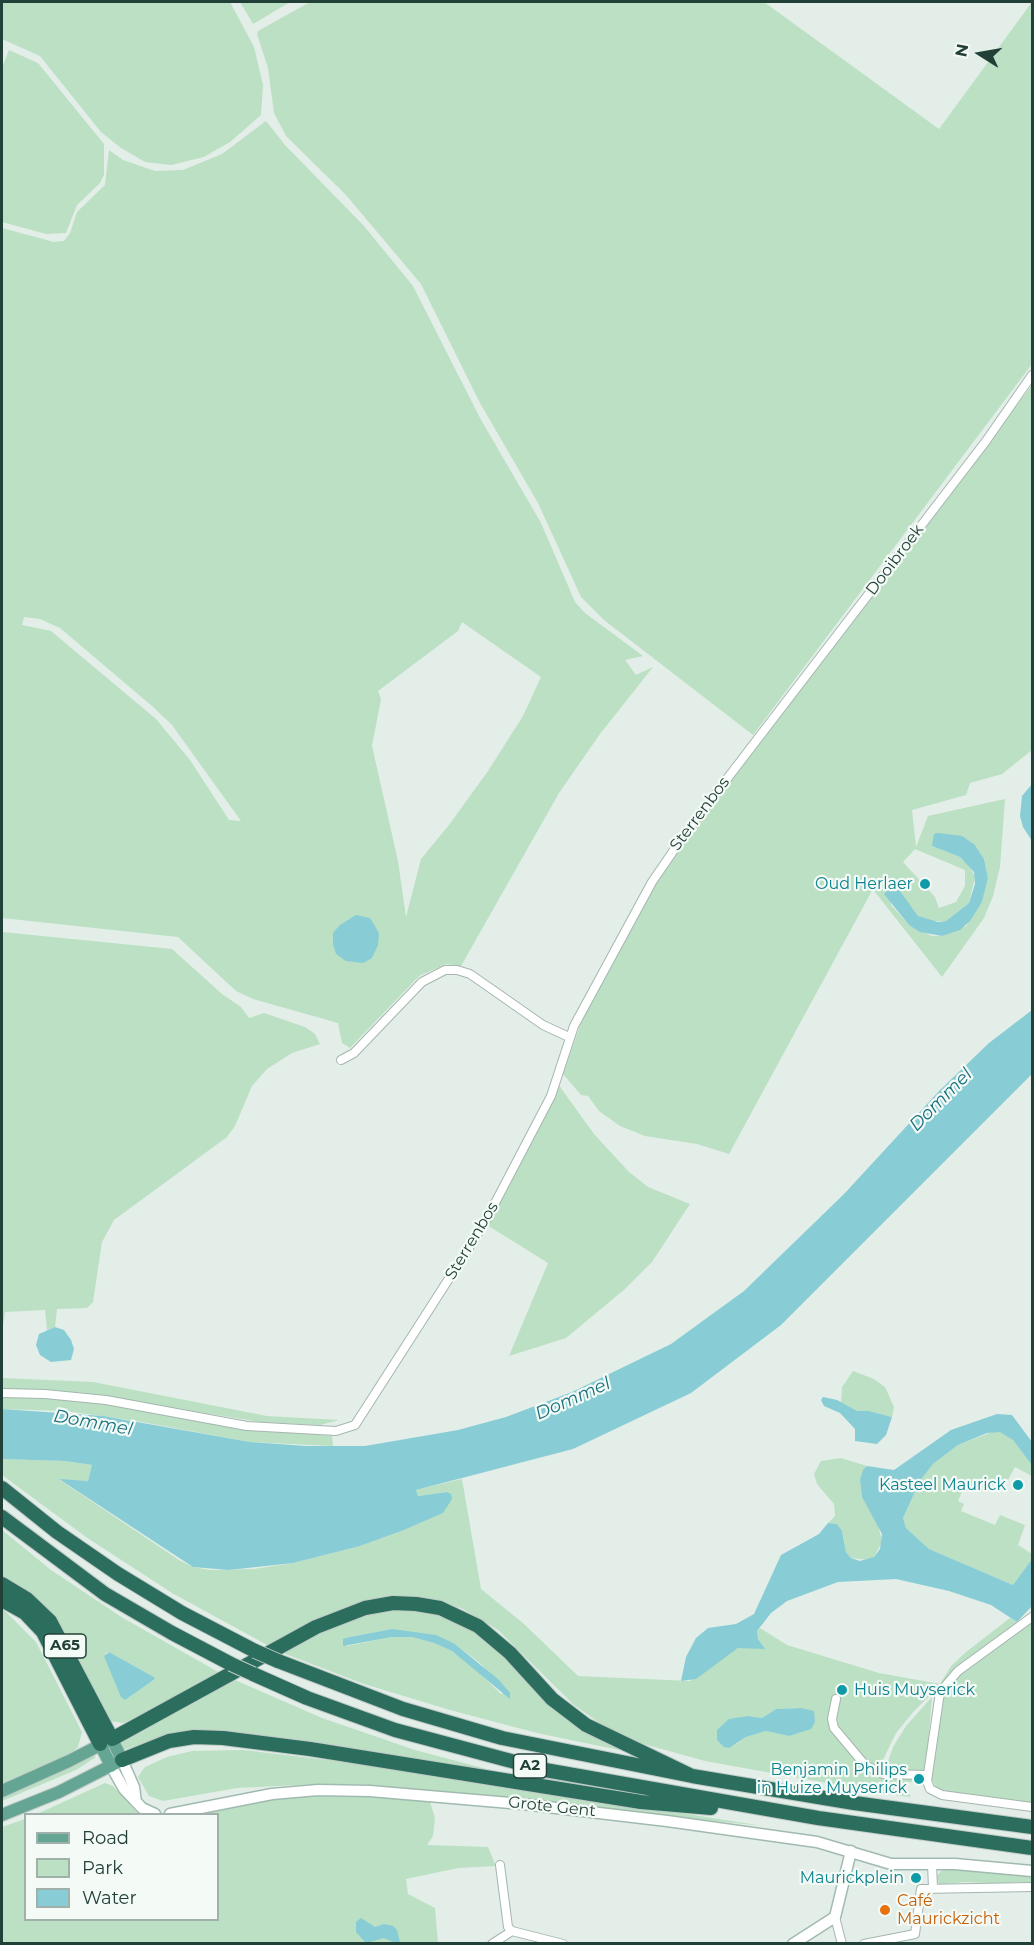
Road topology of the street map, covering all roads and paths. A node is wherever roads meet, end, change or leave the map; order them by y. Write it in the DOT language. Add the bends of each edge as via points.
graph roads {
  1 [pos="1032,375"];
  2 [pos="755,742"];
  3 [pos="569,1037"];
  4 [pos="341,1060"];
  5 [pos="2,1393"];
  6 [pos="2,1488"];
  7 [pos="2,1517"];
  8 [pos="2,1584"];
  9 [pos="2,1599"];
  10 [pos="1032,1617"];
  11 [pos="836,1700"];
  12 [pos="106,1741"];
  13 [pos="117,1763"];
  14 [pos="692,1776"];
  15 [pos="927,1778"];
  16 [pos="2,1791"];
  17 [pos="1032,1807"];
  18 [pos="151,1813"];
  19 [pos="180,1813"];
  20 [pos="2,1815"];
  21 [pos="818,1818"];
  22 [pos="1032,1827"];
  23 [pos="1032,1848"];
  24 [pos="851,1851"];
  25 [pos="932,1864"];
  26 [pos="500,1865"];
  27 [pos="1032,1871"];
  28 [pos="1032,1887"];
  29 [pos="933,1888"];
  30 [pos="835,1917"];
  31 [pos="512,1931"];
  32 [pos="492,1944"];
  33 [pos="563,1944"];
  34 [pos="793,1944"];
  35 [pos="842,1944"];
  36 [pos="864,1944"];
  1 -- 2 [label="street, Dooibroek"];
  2 -- 3 [label="street, Sterrenbos" via="652,882"];
  3 -- 4 [label="street" via="543,1025 470,974 446,970 422,982 354,1053"];
  3 -- 5 [label="street, Sterrenbos" via="551,1096 484,1224 355,1425 336,1431 247,1426 106,1400"];
  6 -- 14 [label="highway, A2, bridge" via="118,1574 182,1613 278,1661 448,1723 543,1747"];
  7 -- 21 [label="highway, A2, bridge" via="105,1594 172,1633 231,1664 352,1716 496,1759"];
  8 -- 12 [label="highway, A65" via="27,1599 50,1621"];
  9 -- 12 [label="highway, A65" via="25,1613 42,1632"];
  10 -- 15 [label="street" via="958,1671 940,1692"];
  11 -- 15 [label="street" via="834,1728 865,1765 883,1774"];
  12 -- 13 [label="main road"];
  12 -- 14 [label="highway, A2" via="316,1627 365,1608 416,1604 440,1608 478,1626 510,1653 552,1699 586,1725"];
  12 -- 16 [label="main road"];
  13 -- 18 [label="street" via="134,1787 136,1802"];
  13 -- 20 [label="main road"];
  13 -- 21 [label="highway, A2" via="180,1739 231,1738 642,1802"];
  14 -- 22 [label="highway, A2"];
  15 -- 17 [label="street" via="930,1789 942,1795"];
  19 -- 24 [label="street, Grote Gent" via="272,1794 370,1791 668,1821 817,1842"];
  21 -- 23 [label="highway, A2"];
  24 -- 25 [label="street, Grote Gent" via="891,1863"];
  24 -- 30 [label="street"];
  25 -- 27 [label="street, Grote Gent"];
  25 -- 29 [label="street"];
  26 -- 31 [label="street" via="506,1922"];
  28 -- 29 [label="street"];
  29 -- 36 [label="street" via="921,1889 915,1934"];
  30 -- 34 [label="street"];
  30 -- 35 [label="street"];
  31 -- 32 [label="street"];
  31 -- 33 [label="street"];
}
